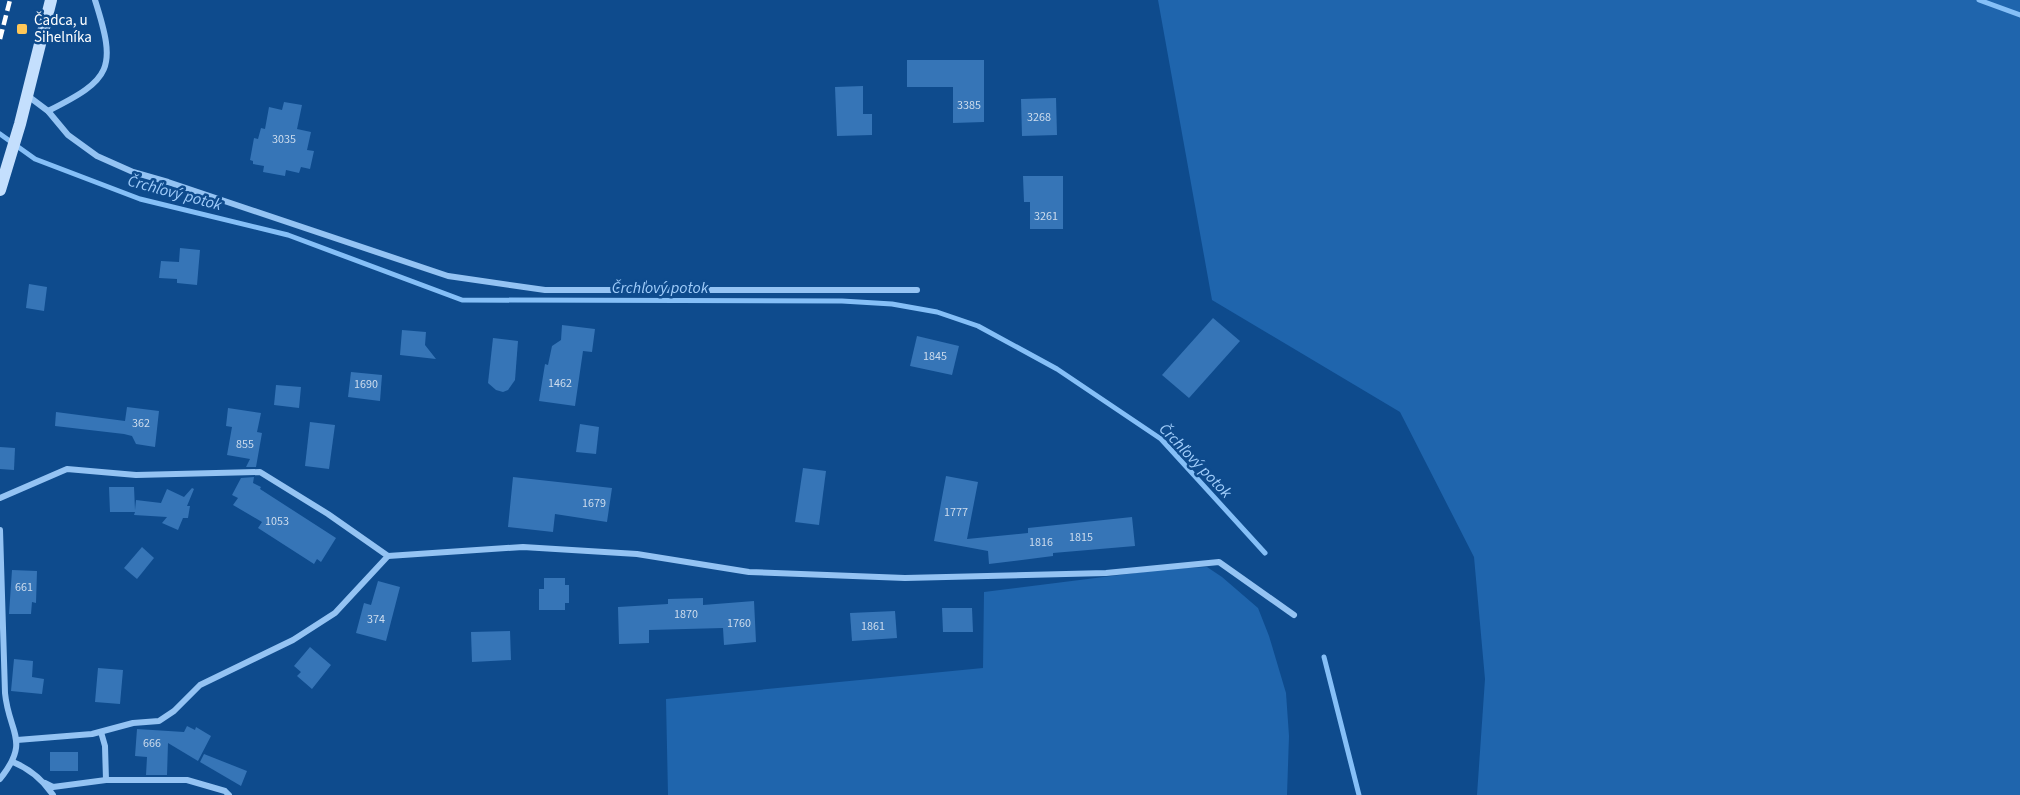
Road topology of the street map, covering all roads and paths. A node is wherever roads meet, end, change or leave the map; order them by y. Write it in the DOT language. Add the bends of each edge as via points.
graph roads {
  1 [pos="51,0"];
  2 [pos="95,0"];
  3 [pos="27,96"];
  4 [pos="48,111"];
  5 [pos="0,190"];
  6 [pos="917,290"];
  7 [pos="0,498"];
  8 [pos="0,530"];
  9 [pos="388,555"];
  10 [pos="1294,615"];
  11 [pos="101,732"];
  12 [pos="17,740"];
  13 [pos="13,762"];
  14 [pos="0,779"];
  15 [pos="106,780"];
  16 [pos="45,783"];
  17 [pos="53,795"];
  18 [pos="229,795"];
  1 -- 3 [label="main road"];
  2 -- 4 [label="street" via="106,36 104,68 93,85"];
  3 -- 4 [label="street"];
  3 -- 5 [label="main road"];
  4 -- 6 [label="street" via="68,135 97,156 133,172 448,276 545,290"];
  7 -- 9 [label="street" via="67,469 136,475 260,471"];
  8 -- 12 [label="street" via="5,693"];
  9 -- 10 [label="street" via="523,547 638,554 749,572 905,578 1106,573 1219,562"];
  9 -- 11 [label="street" via="335,613 292,640 200,685 159,721"];
  11 -- 12 [label="street"];
  11 -- 15 [label="street"];
  12 -- 13 [label="street"];
  13 -- 14 [label="street"];
  13 -- 16 [label="street"];
  15 -- 16 [label="street" via="64,787"];
  15 -- 18 [label="street" via="187,780"];
  16 -- 17 [label="street"];
}
